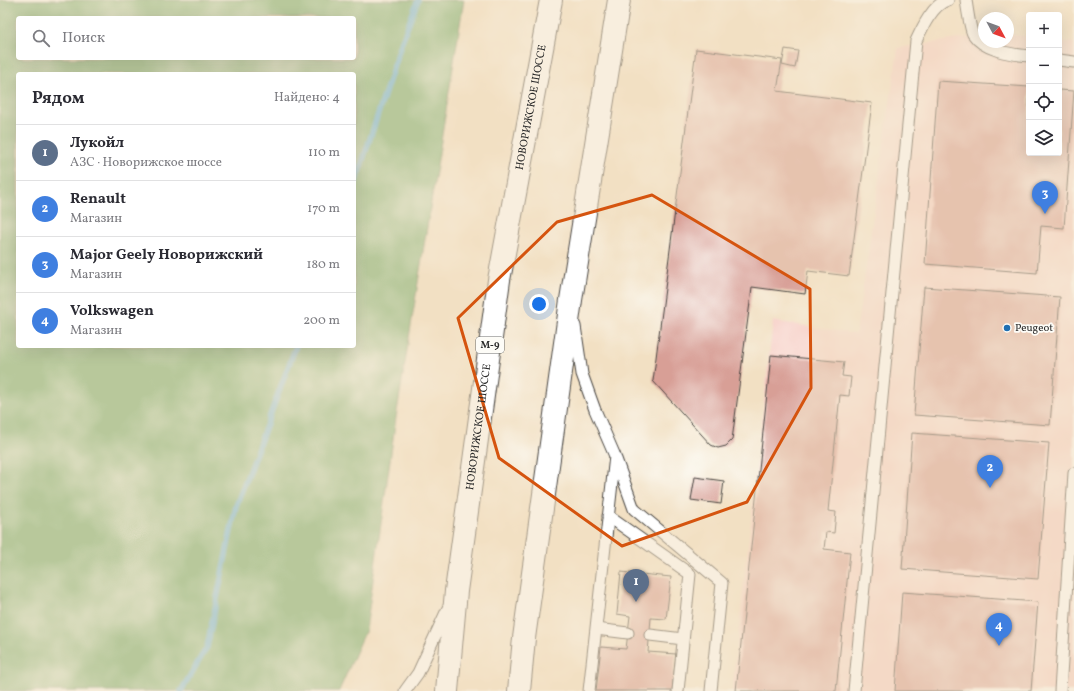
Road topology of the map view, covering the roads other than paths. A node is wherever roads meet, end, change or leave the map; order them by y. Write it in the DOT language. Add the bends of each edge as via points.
graph roads {
  1 [pos="551,0"];
  2 [pos="619,0"];
  3 [pos="948,0"];
  4 [pos="966,0"];
  5 [pos="1026,56"];
  6 [pos="1062,60"];
  7 [pos="1074,62"];
  8 [pos="571,300"];
  9 [pos="615,456"];
  10 [pos="1074,472"];
  11 [pos="608,516"];
  12 [pos="1073,517"];
  13 [pos="456,591"];
  14 [pos="596,630"];
  15 [pos="628,633"];
  16 [pos="650,635"];
  17 [pos="683,638"];
  18 [pos="405,691"];
  19 [pos="447,691"];
  20 [pos="519,691"];
  21 [pos="589,691"];
  22 [pos="678,691"];
  23 [pos="711,691"];
  24 [pos="854,691"];
  25 [pos="1060,691"];
  1 -- 13 [label="highway, НОВОРИЖСКОЕ ШОССЕ / М-9" via="499,280"];
  2 -- 8 [label="highway"];
  3 -- 24 [label="lane" via="942,2 925,22 916,41"];
  4 -- 5 [label="lane" via="972,33 986,46 1005,53"];
  6 -- 7 [label="lane"];
  8 -- 9 [label="lane" via="582,374"];
  8 -- 20 [label="highway" via="524,638"];
  9 -- 11 [label="lane"];
  9 -- 23 [label="lane" via="634,509 722,583"];
  10 -- 12 [label="lane"];
  11 -- 14 [label="lane"];
  11 -- 17 [label="lane" via="690,574"];
  12 -- 25 [label="lane"];
  13 -- 18 [label="lane" via="418,673"];
  13 -- 19 [label="highway, НОВОРИЖСКОЕ ШОССЕ / М-9"];
  14 -- 15 [label="lane"];
  14 -- 21 [label="lane"];
  16 -- 17 [label="lane"];
  17 -- 22 [label="lane"];
}
